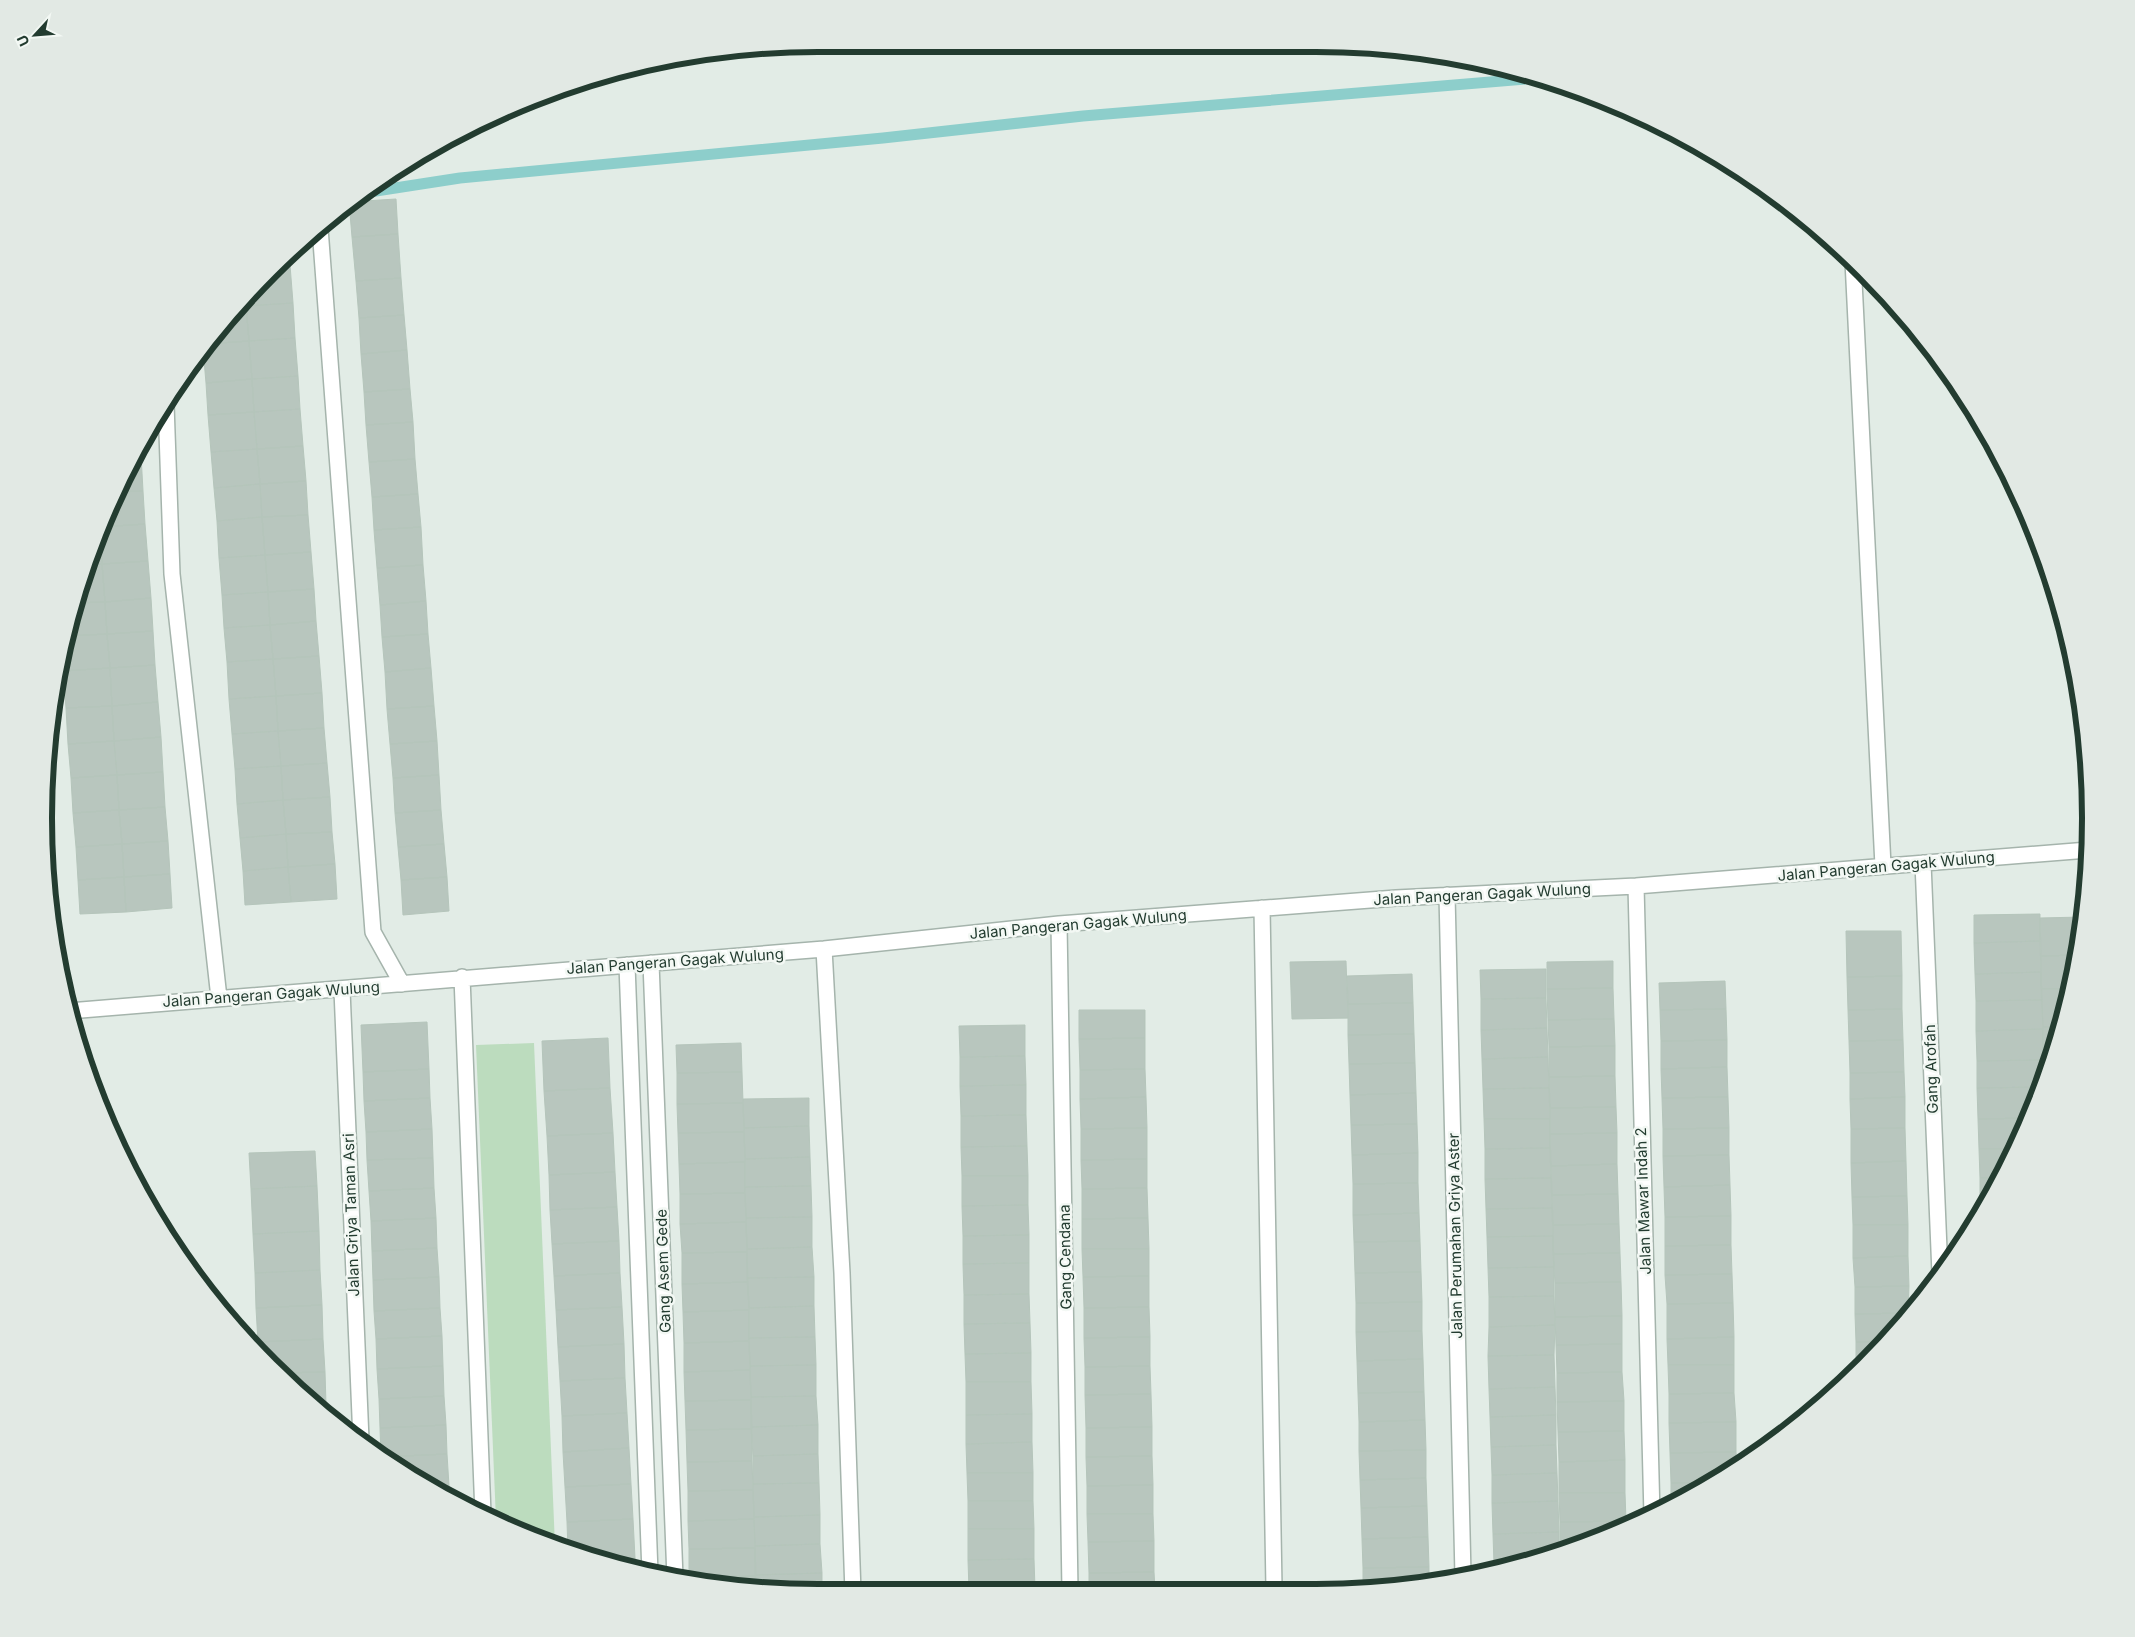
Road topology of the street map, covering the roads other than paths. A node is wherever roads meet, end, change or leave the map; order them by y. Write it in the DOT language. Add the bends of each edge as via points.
graph roads {
  1 [pos="321,237"];
  2 [pos="1854,273"];
  3 [pos="166,417"];
  4 [pos="2081,851"];
  5 [pos="1923,863"];
  6 [pos="1883,866"];
  7 [pos="1636,886"];
  8 [pos="1448,895"];
  9 [pos="1262,908"];
  10 [pos="1059,924"];
  11 [pos="824,950"];
  12 [pos="651,963"];
  13 [pos="628,965"];
  14 [pos="462,977"];
  15 [pos="402,984"];
  16 [pos="342,990"];
  17 [pos="219,998"];
  18 [pos="77,1010"];
  19 [pos="1940,1263"];
  20 [pos="361,1432"];
  21 [pos="483,1507"];
  22 [pos="1652,1507"];
  23 [pos="650,1565"];
  24 [pos="675,1571"];
  25 [pos="1462,1571"];
  26 [pos="853,1584"];
  27 [pos="1070,1584"];
  28 [pos="1274,1584"];
  1 -- 15 [label="street" via="374,932"];
  2 -- 6 [label="street"];
  3 -- 17 [label="street" via="172,574"];
  4 -- 5 [label="street, Jalan Pangeran Gagak Wulung"];
  5 -- 6 [label="street, Jalan Pangeran Gagak Wulung"];
  5 -- 19 [label="street, Gang Arofah"];
  6 -- 7 [label="street, Jalan Pangeran Gagak Wulung"];
  7 -- 8 [label="street, Jalan Pangeran Gagak Wulung"];
  7 -- 22 [label="street, Jalan Mawar Indah 2"];
  8 -- 9 [label="street, Jalan Pangeran Gagak Wulung"];
  8 -- 25 [label="street, Jalan Perumahan Griya Aster"];
  9 -- 10 [label="street, Jalan Pangeran Gagak Wulung"];
  9 -- 28 [label="street"];
  10 -- 11 [label="street, Jalan Pangeran Gagak Wulung"];
  10 -- 27 [label="street, Gang Cendana"];
  11 -- 12 [label="street, Jalan Pangeran Gagak Wulung"];
  11 -- 26 [label="street" via="842,1273"];
  12 -- 13 [label="street, Jalan Pangeran Gagak Wulung"];
  12 -- 24 [label="street, Gang Asem Gede"];
  13 -- 14 [label="street, Jalan Pangeran Gagak Wulung"];
  13 -- 23 [label="street, Gang Asem Gede"];
  14 -- 15 [label="street, Jalan Pangeran Gagak Wulung"];
  14 -- 21 [label="street"];
  15 -- 16 [label="street, Jalan Pangeran Gagak Wulung"];
  16 -- 17 [label="street, Jalan Pangeran Gagak Wulung"];
  16 -- 20 [label="street, Jalan Griya Taman Asri"];
  17 -- 18 [label="street, Jalan Pangeran Gagak Wulung"];
}
